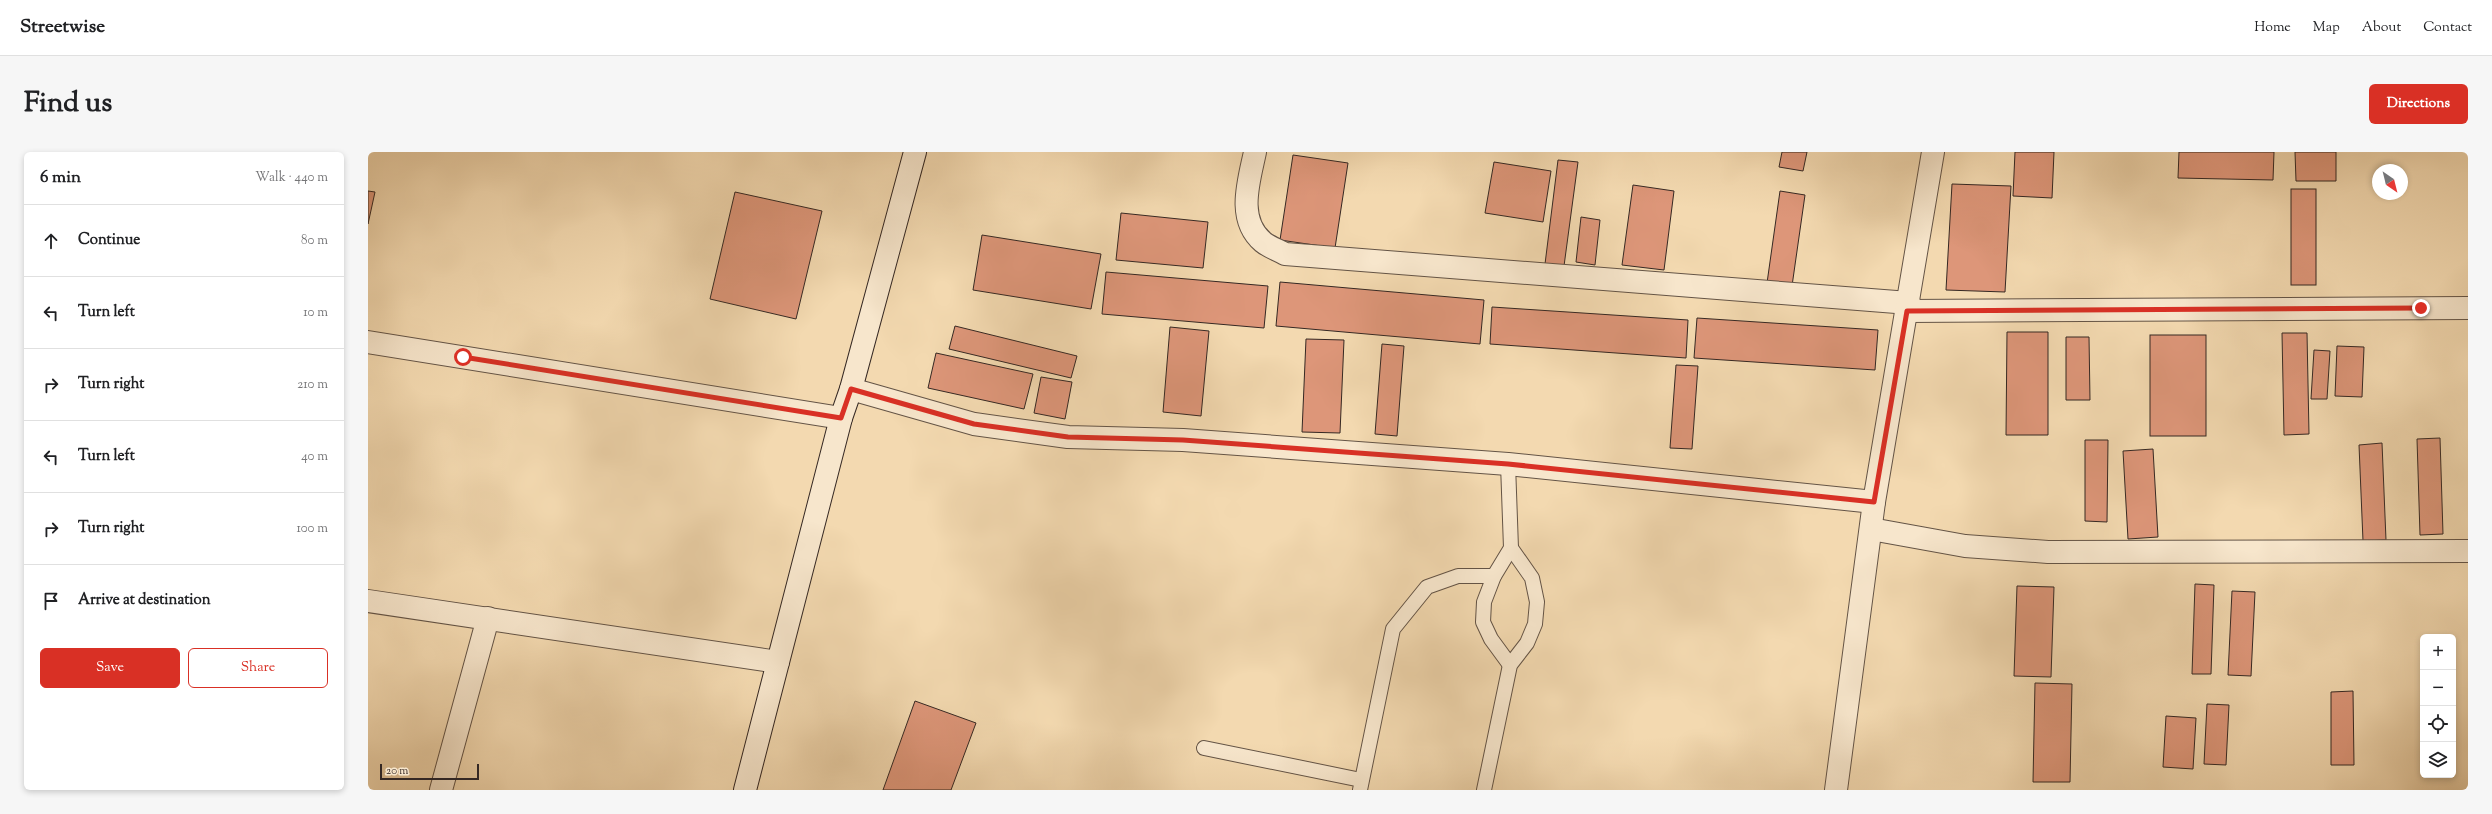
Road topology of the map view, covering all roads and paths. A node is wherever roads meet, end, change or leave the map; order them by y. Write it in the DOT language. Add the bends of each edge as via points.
graph roads {
  1 [pos="914,152"];
  2 [pos="1255,152"];
  3 [pos="1933,152"];
  4 [pos="1908,307"];
  5 [pos="2468,308"];
  6 [pos="368,342"];
  7 [pos="851,389"];
  8 [pos="841,418"];
  9 [pos="1508,464"];
  10 [pos="1874,502"];
  11 [pos="1871,529"];
  12 [pos="1511,548"];
  13 [pos="2468,551"];
  14 [pos="1494,576"];
  15 [pos="368,600"];
  16 [pos="488,618"];
  17 [pos="778,662"];
  18 [pos="1510,665"];
  19 [pos="1204,748"];
  20 [pos="1360,785"];
  21 [pos="441,790"];
  22 [pos="745,790"];
  23 [pos="1484,790"];
  24 [pos="1836,790"];
  1 -- 7 [label="street"];
  2 -- 4 [label="street" via="1245,207 1251,227 1263,242 1284,254"];
  3 -- 4 [label="street"];
  4 -- 5 [label="street"];
  4 -- 10 [label="street"];
  6 -- 8 [label="street"];
  7 -- 8 [label="street"];
  7 -- 9 [label="street" via="974,424 1068,437 1183,440"];
  8 -- 17 [label="street"];
  9 -- 10 [label="street"];
  9 -- 12 [label="lane"];
  10 -- 11 [label="street"];
  11 -- 13 [label="street" via="1965,546 2048,552"];
  11 -- 24 [label="street"];
  12 -- 14 [label="lane"];
  12 -- 18 [label="lane" via="1532,578 1537,602 1535,624 1527,643"];
  14 -- 18 [label="lane" via="1484,602 1484,622 1491,639"];
  14 -- 20 [label="lane" via="1458,576 1427,587 1394,629"];
  15 -- 16 [label="street"];
  16 -- 17 [label="street"];
  16 -- 21 [label="street"];
  17 -- 22 [label="street"];
  18 -- 23 [label="lane"];
  19 -- 20 [label="lane"];
}
